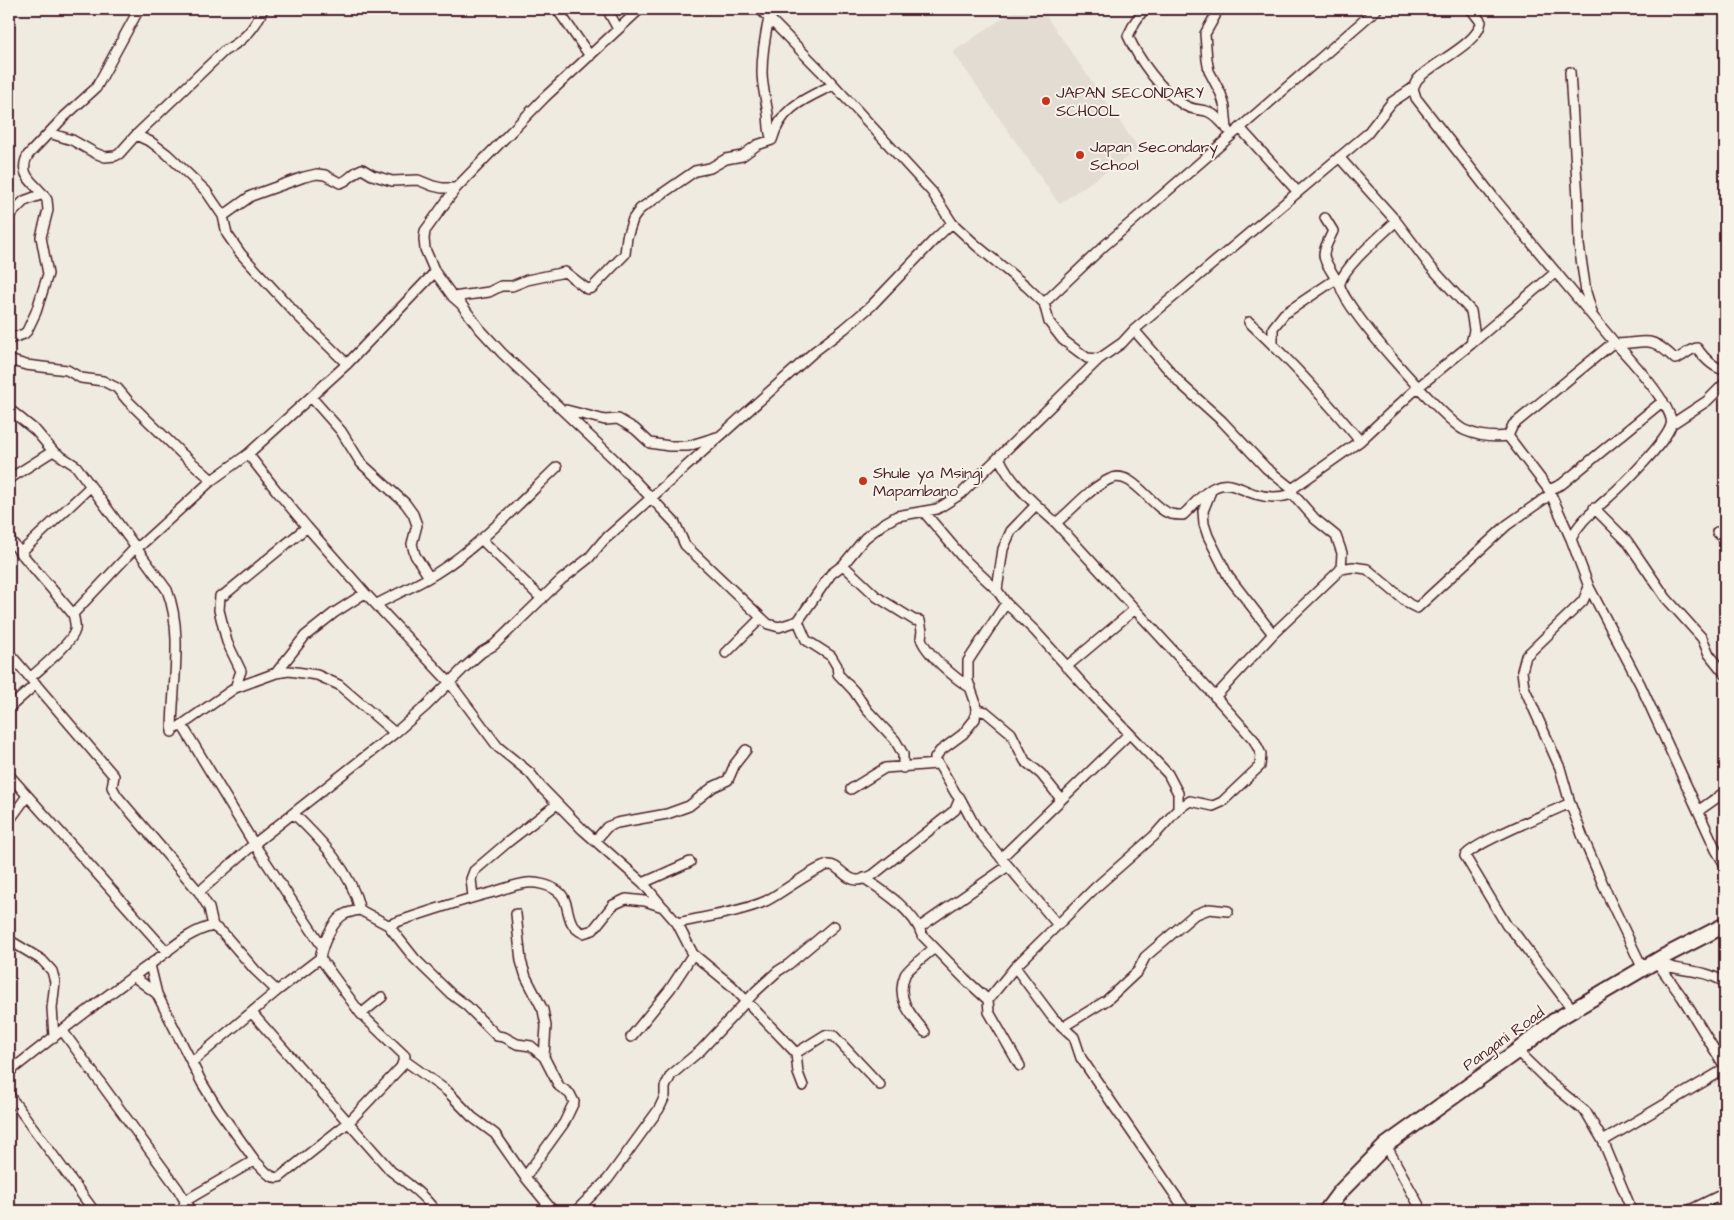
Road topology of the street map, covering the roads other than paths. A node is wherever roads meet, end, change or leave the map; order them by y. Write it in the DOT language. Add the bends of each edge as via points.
graph roads {
  1 [pos="139,9"];
  2 [pos="263,9"];
  3 [pos="557,9"];
  4 [pos="607,9"];
  5 [pos="640,9"];
  6 [pos="760,9"];
  7 [pos="1144,9"];
  8 [pos="1217,9"];
  9 [pos="1377,9"];
  10 [pos="1471,9"];
  11 [pos="772,17"];
  12 [pos="618,29"];
  13 [pos="590,56"];
  14 [pos="1570,72"];
  15 [pos="834,85"];
  16 [pos="1413,88"];
  17 [pos="1240,128"];
  18 [pos="1229,132"];
  19 [pos="49,133"];
  20 [pos="136,135"];
  21 [pos="772,140"];
  22 [pos="1339,156"];
  23 [pos="456,188"];
  24 [pos="1297,191"];
  25 [pos="43,194"];
  26 [pos="9,216"];
  27 [pos="223,216"];
  28 [pos="1326,218"];
  29 [pos="1396,221"];
  30 [pos="952,223"];
  31 [pos="435,272"];
  32 [pos="1556,272"];
  33 [pos="1338,282"];
  34 [pos="453,297"];
  35 [pos="1044,303"];
  36 [pos="1594,317"];
  37 [pos="1249,322"];
  38 [pos="1134,330"];
  39 [pos="9,339"];
  40 [pos="1273,344"];
  41 [pos="1471,344"];
  42 [pos="1615,344"];
  43 [pos="1098,359"];
  44 [pos="9,360"];
  45 [pos="347,364"];
  46 [pos="1725,370"];
  47 [pos="1725,383"];
  48 [pos="1417,388"];
  49 [pos="311,397"];
  50 [pos="1663,401"];
  51 [pos="561,408"];
  52 [pos="9,409"];
  53 [pos="1672,424"];
  54 [pos="720,436"];
  55 [pos="1508,436"];
  56 [pos="1360,440"];
  57 [pos="53,451"];
  58 [pos="248,454"];
  59 [pos="999,457"];
  60 [pos="557,467"];
  61 [pos="9,479"];
  62 [pos="212,480"];
  63 [pos="90,487"];
  64 [pos="1212,488"];
  65 [pos="1293,491"];
  66 [pos="1550,492"];
  67 [pos="652,498"];
  68 [pos="1036,505"];
  69 [pos="1594,508"];
  70 [pos="924,512"];
  71 [pos="1056,523"];
  72 [pos="307,527"];
  73 [pos="1717,532"];
  74 [pos="9,539"];
  75 [pos="481,539"];
  76 [pos="1571,539"];
  77 [pos="1725,540"];
  78 [pos="139,546"];
  79 [pos="20,553"];
  80 [pos="843,565"];
  81 [pos="1341,569"];
  82 [pos="429,577"];
  83 [pos="1590,587"];
  84 [pos="997,590"];
  85 [pos="366,593"];
  86 [pos="542,599"];
  87 [pos="1006,603"];
  88 [pos="377,604"];
  89 [pos="1134,610"];
  90 [pos="73,614"];
  91 [pos="761,618"];
  92 [pos="798,621"];
  93 [pos="1273,634"];
  94 [pos="9,653"];
  95 [pos="726,653"];
  96 [pos="1066,667"];
  97 [pos="276,673"];
  98 [pos="1725,674"];
  99 [pos="33,681"];
  100 [pos="450,683"];
  101 [pos="235,688"];
  102 [pos="971,688"];
  103 [pos="1216,697"];
  104 [pos="9,708"];
  105 [pos="976,710"];
  106 [pos="182,725"];
  107 [pos="395,733"];
  108 [pos="1129,734"];
  109 [pos="746,750"];
  110 [pos="937,764"];
  111 [pos="903,768"];
  112 [pos="9,775"];
  113 [pos="851,789"];
  114 [pos="1725,792"];
  115 [pos="27,796"];
  116 [pos="960,798"];
  117 [pos="1061,799"];
  118 [pos="1570,803"];
  119 [pos="557,804"];
  120 [pos="1178,809"];
  121 [pos="1698,811"];
  122 [pos="294,814"];
  123 [pos="9,821"];
  124 [pos="595,841"];
  125 [pos="254,844"];
  126 [pos="1001,858"];
  127 [pos="690,862"];
  128 [pos="1725,865"];
  129 [pos="1008,866"];
  130 [pos="864,878"];
  131 [pos="644,883"];
  132 [pos="199,892"];
  133 [pos="472,897"];
  134 [pos="663,907"];
  135 [pos="360,910"];
  136 [pos="1228,910"];
  137 [pos="516,914"];
  138 [pos="677,924"];
  139 [pos="388,925"];
  140 [pos="1058,925"];
  141 [pos="1725,925"];
  142 [pos="213,926"];
  143 [pos="834,926"];
  144 [pos="920,927"];
  145 [pos="9,940"];
  146 [pos="322,946"];
  147 [pos="934,948"];
  148 [pos="167,952"];
  149 [pos="693,954"];
  150 [pos="320,958"];
  151 [pos="1656,961"];
  152 [pos="150,964"];
  153 [pos="1015,967"];
  154 [pos="1643,968"];
  155 [pos="133,976"];
  156 [pos="1725,982"];
  157 [pos="277,991"];
  158 [pos="157,994"];
  159 [pos="382,997"];
  160 [pos="988,1000"];
  161 [pos="747,1001"];
  162 [pos="1574,1010"];
  163 [pos="252,1013"];
  164 [pos="361,1014"];
  165 [pos="1063,1027"];
  166 [pos="62,1030"];
  167 [pos="925,1032"];
  168 [pos="54,1037"];
  169 [pos="631,1037"];
  170 [pos="1517,1051"];
  171 [pos="796,1054"];
  172 [pos="544,1057"];
  173 [pos="404,1060"];
  174 [pos="192,1062"];
  175 [pos="1020,1066"];
  176 [pos="1725,1068"];
  177 [pos="9,1072"];
  178 [pos="880,1085"];
  179 [pos="803,1086"];
  180 [pos="9,1095"];
  181 [pos="349,1122"];
  182 [pos="1603,1141"];
  183 [pos="1386,1146"];
  184 [pos="256,1162"];
  185 [pos="525,1177"];
  186 [pos="1724,1197"];
  187 [pos="185,1201"];
  188 [pos="94,1211"];
  189 [pos="183,1211"];
  190 [pos="192,1211"];
  191 [pos="435,1211"];
  192 [pos="553,1211"];
  193 [pos="576,1211"];
  194 [pos="1186,1211"];
  195 [pos="1326,1211"];
  196 [pos="1422,1211"];
  197 [pos="1632,1211"];
  198 [pos="1688,1211"];
  1 -- 19 [label="street" via="96,88"];
  2 -- 20 [label="street" via="248,35 224,51"];
  3 -- 13 [label="street"];
  4 -- 12 [label="street"];
  5 -- 12 [label="street"];
  6 -- 11 [label="street"];
  7 -- 18 [label="street" via="1128,36 1137,55 1171,95 1197,110 1215,115"];
  8 -- 18 [label="street" via="1205,34 1207,60 1225,107"];
  9 -- 17 [label="street"];
  10 -- 16 [label="street" via="1481,22 1480,29 1418,78"];
  11 -- 15 [label="street"];
  11 -- 21 [label="street" via="764,39 762,71 768,130"];
  12 -- 13 [label="street"];
  13 -- 23 [label="street"];
  14 -- 36 [label="street" via="1579,245 1586,292"];
  15 -- 21 [label="street" via="786,112"];
  15 -- 30 [label="street" via="932,192"];
  16 -- 22 [label="street" via="1392,102 1367,134"];
  16 -- 32 [label="street" via="1416,98"];
  17 -- 18 [label="street"];
  17 -- 24 [label="street"];
  18 -- 35 [label="street"];
  19 -- 20 [label="street" via="110,157 119,154"];
  19 -- 25 [label="street" via="28,155 24,165 26,176"];
  20 -- 27 [label="street" via="167,154 206,191"];
  21 -- 34 [label="street" via="757,145 742,156 695,171 640,209 627,237 625,254 592,288 587,289 563,272 501,286 489,292"];
  22 -- 24 [label="street"];
  22 -- 29 [label="street"];
  23 -- 27 [label="street" via="442,188 418,180 392,181 362,169 340,184 326,175 317,174 252,196"];
  23 -- 31 [label="street" via="425,231 425,249"];
  24 -- 38 [label="street"];
  25 -- 26 [label="street" via="24,201"];
  25 -- 39 [label="street" via="48,204 41,237 48,274 27,331"];
  27 -- 45 [label="street" via="227,234 241,254 297,316"];
  28 -- 33 [label="street" via="1333,231 1323,253 1324,260"];
  29 -- 33 [label="street"];
  29 -- 41 [label="street" via="1430,266 1471,311 1474,330"];
  30 -- 35 [label="street"];
  30 -- 54 [label="street" via="871,306"];
  31 -- 34 [label="street"];
  31 -- 45 [label="street"];
  32 -- 36 [label="street"];
  32 -- 41 [label="street"];
  33 -- 40 [label="street" via="1284,314 1273,328"];
  33 -- 48 [label="street" via="1351,308"];
  34 -- 51 [label="street" via="502,353"];
  35 -- 43 [label="street" via="1049,322 1063,340 1087,358"];
  36 -- 42 [label="street"];
  37 -- 40 [label="street"];
  38 -- 43 [label="street" via="1122,343"];
  38 -- 65 [label="street" via="1181,384"];
  40 -- 56 [label="street"];
  41 -- 48 [label="street"];
  42 -- 46 [label="street" via="1653,342 1675,359 1697,348 1713,365"];
  42 -- 50 [label="street" via="1632,360"];
  42 -- 55 [label="street" via="1513,425"];
  43 -- 59 [label="street"];
  44 -- 62 [label="street" via="67,370 81,378 103,381 117,388"];
  45 -- 49 [label="street"];
  47 -- 53 [label="street" via="1707,401"];
  48 -- 55 [label="street" via="1463,429 1492,438"];
  48 -- 56 [label="street"];
  49 -- 58 [label="street"];
  49 -- 82 [label="street" via="341,431 361,463 413,514 417,525 412,544"];
  50 -- 53 [label="street"];
  50 -- 66 [label="street"];
  51 -- 54 [label="street" via="605,420 618,419 650,443 688,446"];
  51 -- 67 [label="street"];
  52 -- 57 [label="street" via="36,431"];
  53 -- 69 [label="street" via="1655,449 1609,497"];
  54 -- 67 [label="street"];
  55 -- 66 [label="street"];
  56 -- 65 [label="street"];
  57 -- 61 [label="street"];
  57 -- 63 [label="street" via="76,466"];
  58 -- 62 [label="street"];
  58 -- 72 [label="street"];
  59 -- 68 [label="street" via="1004,470"];
  59 -- 70 [label="street" via="961,494 937,509"];
  60 -- 75 [label="street"];
  62 -- 78 [label="street"];
  63 -- 78 [label="street"];
  63 -- 79 [label="street"];
  64 -- 65 [label="street" via="1230,484 1274,498"];
  64 -- 71 [label="street" via="1183,515 1172,514 1159,507 1132,481 1112,477"];
  64 -- 93 [label="street" via="1203,510 1208,536 1228,576"];
  65 -- 81 [label="street" via="1315,519 1336,536 1342,552"];
  66 -- 76 [label="street"];
  66 -- 81 [label="street" via="1506,525 1418,608 1367,569"];
  67 -- 86 [label="street"];
  67 -- 91 [label="street" via="675,523 685,545"];
  68 -- 71 [label="street"];
  68 -- 84 [label="street" via="1011,531 1003,549"];
  69 -- 76 [label="street"];
  69 -- 98 [label="street" via="1627,541 1666,598 1702,638 1709,654"];
  70 -- 80 [label="street" via="898,516 884,524 866,538"];
  70 -- 84 [label="street"];
  71 -- 89 [label="street"];
  72 -- 85 [label="street"];
  72 -- 101 [label="street" via="220,596 219,610 227,642 241,671"];
  73 -- 77 [label="street"];
  74 -- 79 [label="street"];
  75 -- 82 [label="street"];
  75 -- 86 [label="street"];
  76 -- 83 [label="street"];
  78 -- 90 [label="street"];
  78 -- 106 [label="street" via="172,602 176,634 172,732"];
  79 -- 90 [label="street"];
  80 -- 92 [label="street" via="831,574"];
  80 -- 102 [label="street" via="877,597 920,621 921,638 926,648 957,680"];
  81 -- 93 [label="street"];
  82 -- 88 [label="street"];
  83 -- 118 [label="street" via="1583,601 1526,656 1522,670 1524,687 1560,768"];
  83 -- 121 [label="street" via="1640,684"];
  84 -- 87 [label="street"];
  85 -- 88 [label="street"];
  85 -- 97 [label="street" via="305,636"];
  86 -- 100 [label="street"];
  87 -- 96 [label="street"];
  87 -- 102 [label="street" via="968,660"];
  88 -- 100 [label="street"];
  89 -- 96 [label="street"];
  89 -- 103 [label="street"];
  90 -- 99 [label="street" via="75,629 71,638"];
  91 -- 92 [label="street" via="779,627"];
  91 -- 95 [label="street"];
  92 -- 111 [label="street" via="806,640 831,656 838,674 895,740 903,754"];
  93 -- 103 [label="street"];
  94 -- 99 [label="street"];
  96 -- 108 [label="street"];
  97 -- 101 [label="street"];
  97 -- 107 [label="street" via="317,674 339,685"];
  99 -- 104 [label="street"];
  99 -- 132 [label="street" via="114,776 112,787 117,796"];
  100 -- 107 [label="street"];
  100 -- 119 [label="street" via="498,747 530,773"];
  101 -- 106 [label="street"];
  102 -- 105 [label="street"];
  103 -- 120 [label="street" via="1254,740 1261,754 1260,766 1222,802 1213,806 1190,801"];
  105 -- 110 [label="street" via="975,719 963,734 940,751 935,758"];
  105 -- 117 [label="street" via="986,712 1011,733 1025,760"];
  106 -- 125 [label="street"];
  107 -- 122 [label="street"];
  108 -- 117 [label="street"];
  108 -- 120 [label="street" via="1168,774 1178,793"];
  109 -- 124 [label="street" via="728,780 689,806 668,814 617,823 607,827"];
  110 -- 111 [label="street"];
  110 -- 116 [label="street"];
  111 -- 113 [label="street" via="885,768"];
  112 -- 115 [label="street"];
  114 -- 121 [label="street"];
  115 -- 123 [label="street"];
  115 -- 148 [label="street"];
  116 -- 126 [label="street" via="976,828"];
  116 -- 130 [label="street" via="955,810"];
  117 -- 126 [label="street"];
  118 -- 154 [label="street" via="1609,898"];
  118 -- 162 [label="street" via="1485,842 1465,856 1507,926"];
  119 -- 124 [label="street"];
  119 -- 133 [label="street" via="474,871"];
  120 -- 140 [label="street" via="1154,836"];
  121 -- 128 [label="street"];
  122 -- 125 [label="street"];
  122 -- 135 [label="street" via="333,857 352,886"];
  124 -- 131 [label="street"];
  125 -- 132 [label="street"];
  125 -- 146 [label="street"];
  126 -- 129 [label="street"];
  127 -- 131 [label="street"];
  129 -- 140 [label="street"];
  129 -- 144 [label="street"];
  130 -- 138 [label="street" via="854,880 829,865 766,901"];
  130 -- 144 [label="street" via="907,912"];
  131 -- 134 [label="street"];
  132 -- 142 [label="street" via="209,908"];
  133 -- 134 [label="street" via="527,883 540,884 563,896 569,919 583,933 593,930 613,905 626,899"];
  133 -- 139 [label="street"];
  134 -- 138 [label="street"];
  135 -- 139 [label="street"];
  135 -- 146 [label="street" via="343,914"];
  136 -- 165 [label="street" via="1209,909 1194,915 1145,957 1138,970 1106,1000"];
  137 -- 172 [label="street" via="521,961 546,1026"];
  138 -- 149 [label="street"];
  139 -- 172 [label="street" via="415,959 497,1036 531,1046"];
  140 -- 153 [label="street"];
  141 -- 151 [label="main road, Pangani Road"];
  142 -- 148 [label="street" via="193,933"];
  142 -- 157 [label="street"];
  143 -- 161 [label="street"];
  144 -- 147 [label="street" via="922,935"];
  145 -- 168 [label="street" via="42,960 52,971 55,982 52,1008"];
  146 -- 150 [label="street"];
  147 -- 160 [label="street"];
  147 -- 167 [label="street" via="905,974 903,990 902,1001"];
  148 -- 152 [label="street"];
  149 -- 161 [label="street"];
  149 -- 169 [label="street" via="670,989"];
  150 -- 157 [label="street"];
  150 -- 164 [label="street"];
  151 -- 154 [label="main road, Pangani Road"];
  151 -- 156 [label="street" via="1668,968 1704,974"];
  151 -- 176 [label="street"];
  152 -- 155 [label="street"];
  152 -- 158 [label="street"];
  153 -- 160 [label="street"];
  153 -- 165 [label="street"];
  154 -- 162 [label="main road, Pangani Road"];
  155 -- 158 [label="street"];
  155 -- 166 [label="street"];
  157 -- 163 [label="street"];
  158 -- 174 [label="street"];
  159 -- 164 [label="street"];
  160 -- 175 [label="street" via="989,1012"];
  161 -- 171 [label="street"];
  161 -- 193 [label="street" via="701,1050 671,1074 660,1109 608,1179"];
  162 -- 170 [label="main road, Pangani Road"];
  163 -- 174 [label="street"];
  163 -- 181 [label="street"];
  164 -- 173 [label="street" via="402,1052"];
  165 -- 194 [label="street" via="1074,1037 1081,1058"];
  166 -- 168 [label="street"];
  166 -- 187 [label="street"];
  168 -- 177 [label="street"];
  170 -- 182 [label="street" via="1586,1112"];
  170 -- 183 [label="main road, Pangani Road"];
  171 -- 178 [label="street" via="825,1035 834,1036"];
  171 -- 179 [label="street"];
  172 -- 185 [label="street" via="559,1086 570,1094 574,1102 564,1123"];
  173 -- 181 [label="street"];
  173 -- 185 [label="street" via="495,1134"];
  174 -- 184 [label="street" via="218,1109"];
  176 -- 182 [label="street"];
  180 -- 188 [label="street"];
  181 -- 184 [label="street" via="276,1178"];
  181 -- 191 [label="street" via="391,1170"];
  182 -- 197 [label="street"];
  183 -- 195 [label="main road, Pangani Road" via="1345,1186"];
  183 -- 196 [label="street"];
  184 -- 187 [label="street"];
  185 -- 192 [label="street"];
  186 -- 198 [label="street"];
  187 -- 189 [label="street"];
  187 -- 190 [label="street"];
}
